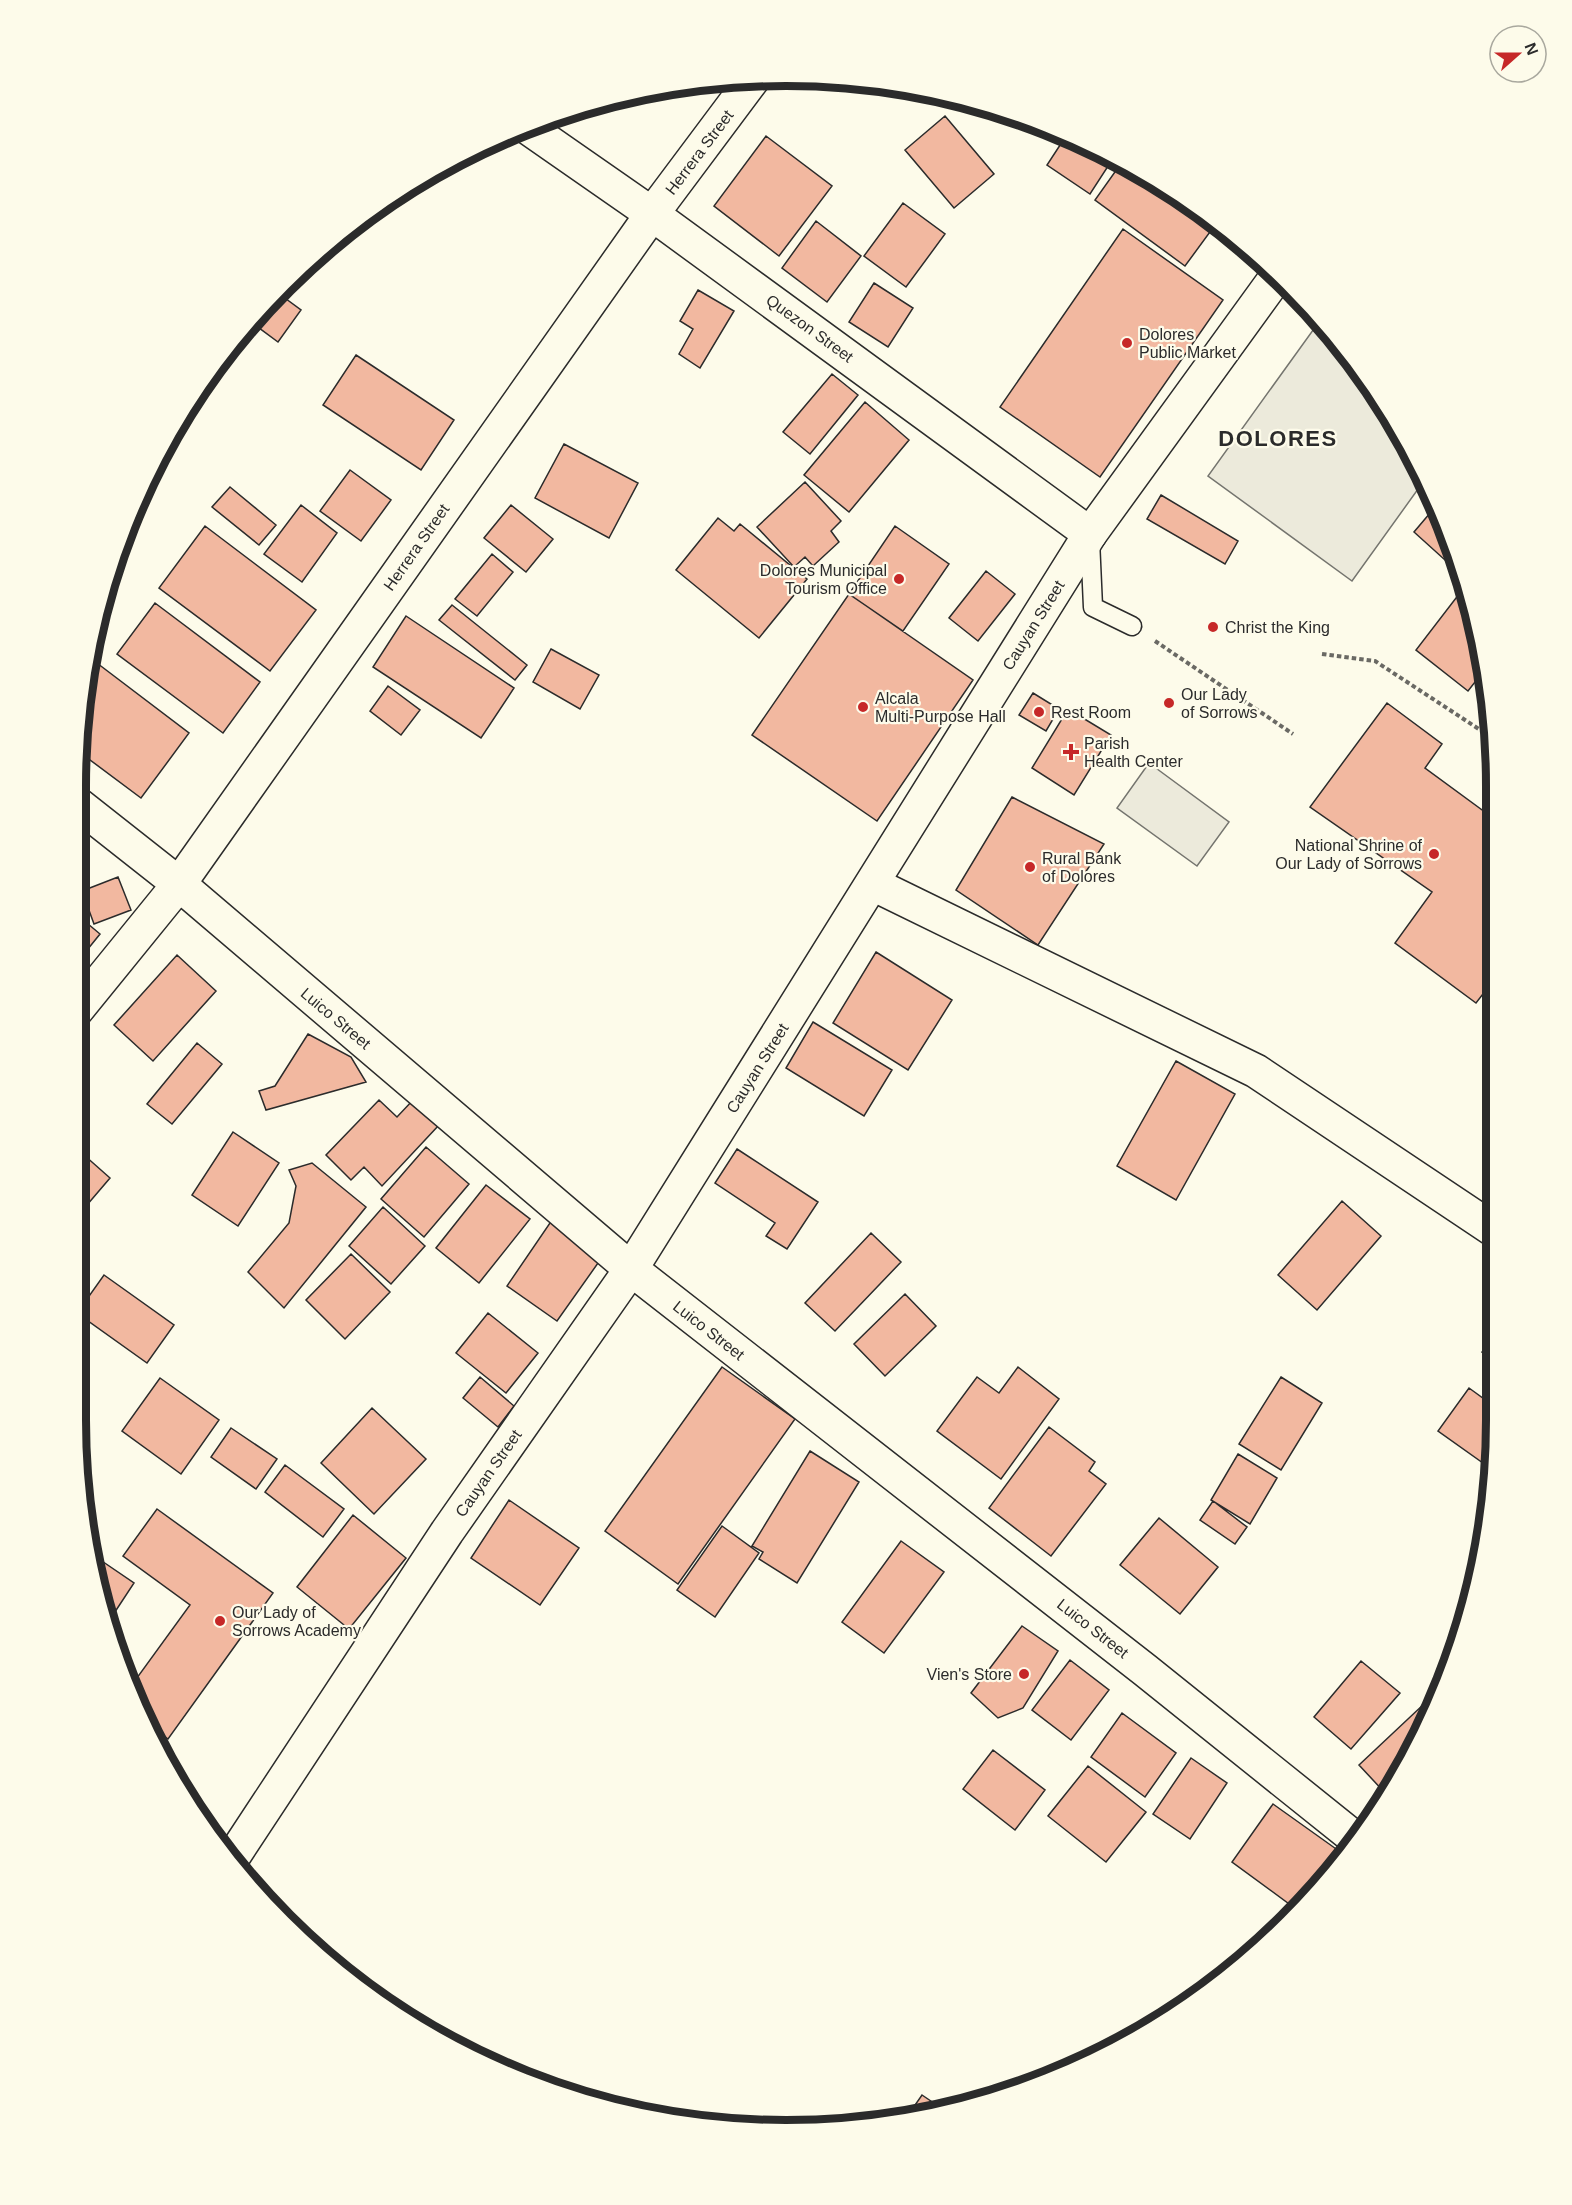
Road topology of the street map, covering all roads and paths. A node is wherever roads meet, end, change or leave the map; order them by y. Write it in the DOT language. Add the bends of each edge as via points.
graph roads {
  1 [pos="747,87"];
  2 [pos="535,133"];
  3 [pos="652,214"];
  4 [pos="1272,283"];
  5 [pos="1090,534"];
  6 [pos="1132,626"];
  7 [pos="1322,654"];
  8 [pos="1484,733"];
  9 [pos="1293,734"];
  10 [pos="86,811"];
  11 [pos="178,884"];
  12 [pos="873,884"];
  13 [pos="86,998"];
  14 [pos="1486,1225"];
  15 [pos="631,1269"];
  16 [pos="1350,1834"];
  17 [pos="235,1852"];
  1 -- 3 [label="street, Herrera Street"];
  2 -- 3 [label="street, Quezon Street"];
  3 -- 5 [label="street, Quezon Street"];
  3 -- 11 [label="street, Herrera Street"];
  4 -- 5 [label="street, Cauyan Street"];
  5 -- 6 [label="lane" via="1093,607"];
  5 -- 12 [label="street, Cauyan Street"];
  6 -- 9 [label="path"];
  7 -- 8 [label="path" via="1375,661"];
  10 -- 11 [label="street, Luico Street"];
  11 -- 13 [label="street, Herrera Street"];
  11 -- 15 [label="street, Luico Street"];
  12 -- 14 [label="street" via="1256,1071"];
  12 -- 15 [label="street, Cauyan Street"];
  15 -- 16 [label="street, Luico Street" via="1136,1662"];
  15 -- 17 [label="street, Cauyan Street" via="447,1532"];
}
